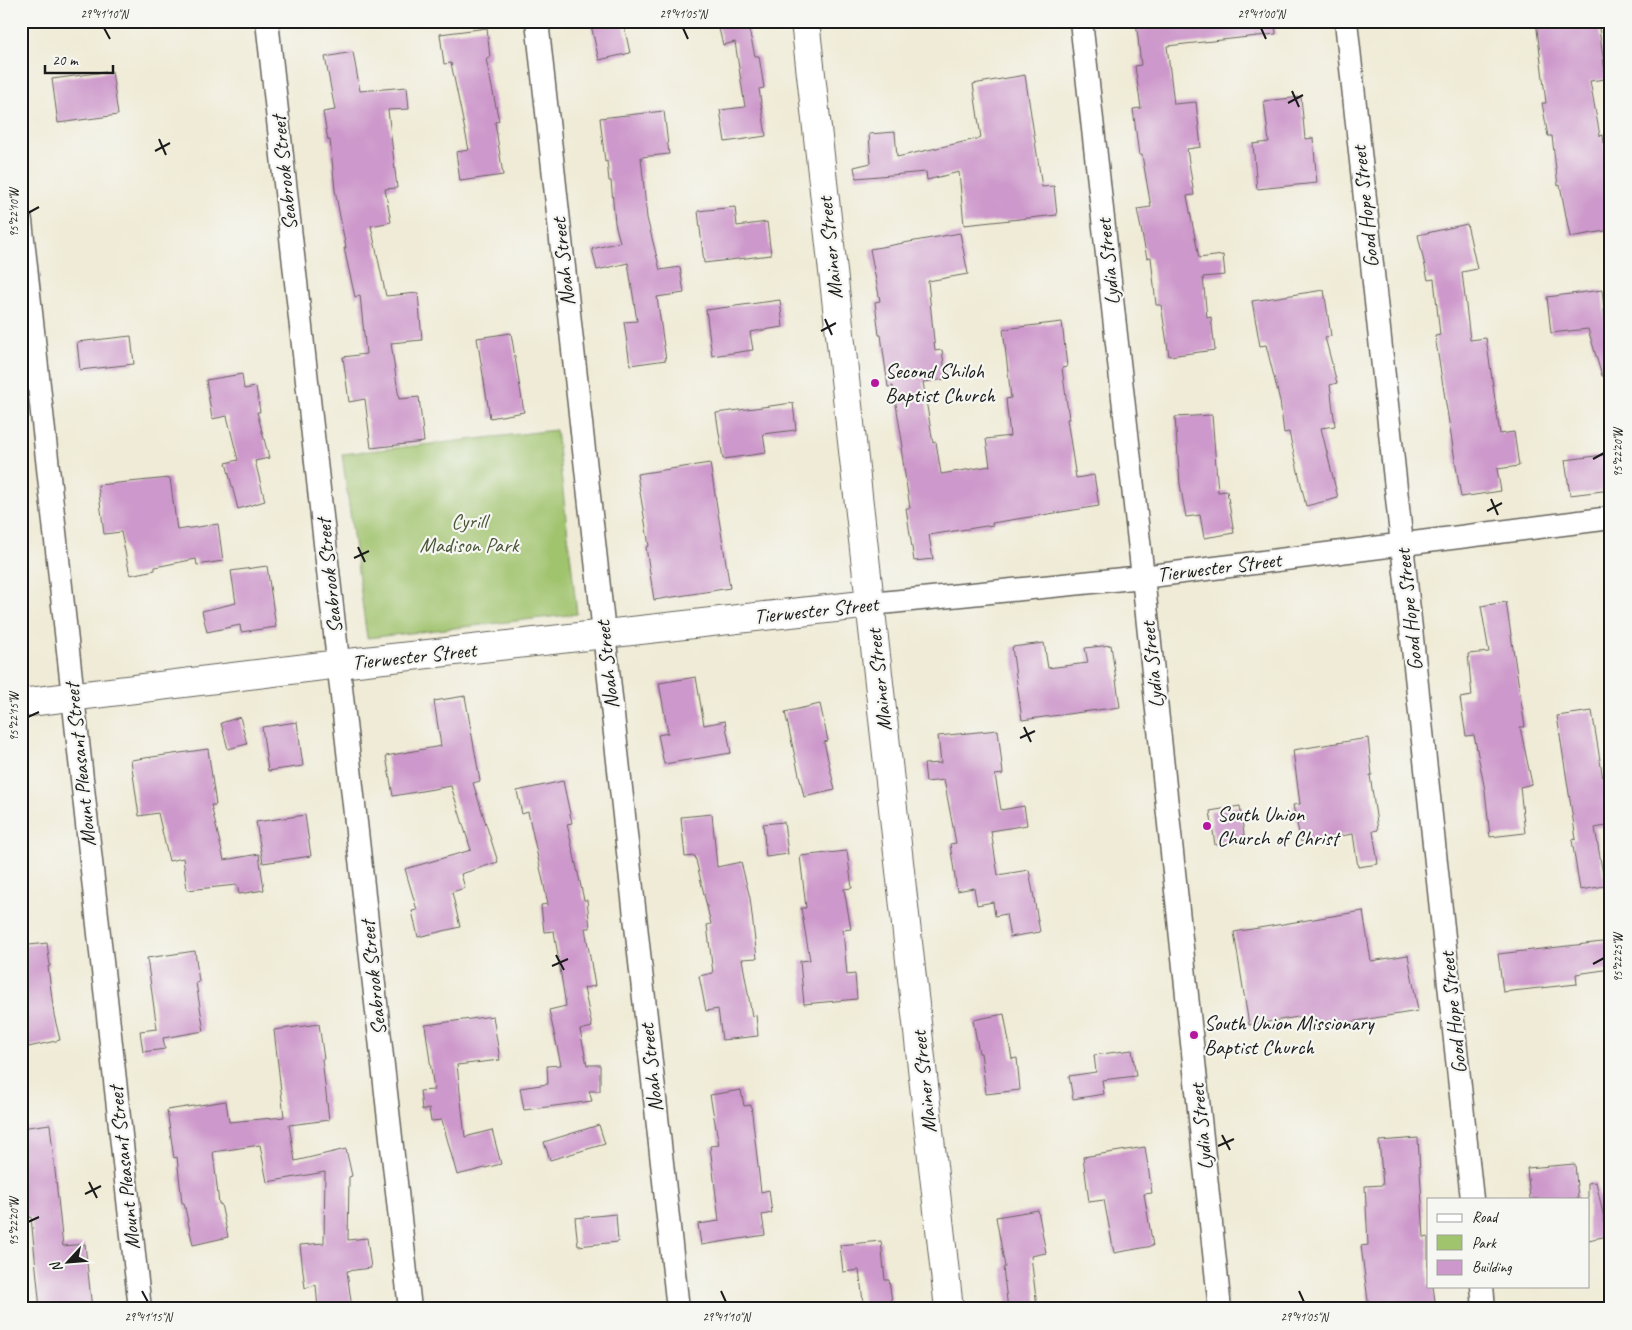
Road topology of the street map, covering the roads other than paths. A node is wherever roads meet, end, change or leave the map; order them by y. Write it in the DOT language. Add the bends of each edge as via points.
graph roads {
  1 [pos="267,21"];
  2 [pos="537,21"];
  3 [pos="804,21"];
  4 [pos="1081,21"];
  5 [pos="1346,21"];
  6 [pos="21,221"];
  7 [pos="1611,518"];
  8 [pos="1402,544"];
  9 [pos="1143,577"];
  10 [pos="871,604"];
  11 [pos="604,635"];
  12 [pos="339,664"];
  13 [pos="72,698"];
  14 [pos="21,704"];
  15 [pos="1472,1198"];
  16 [pos="1482,1288"];
  17 [pos="140,1309"];
  18 [pos="410,1309"];
  19 [pos="678,1309"];
  20 [pos="949,1309"];
  21 [pos="1220,1309"];
  22 [pos="1484,1309"];
  1 -- 12 [label="street, Seabrook Street"];
  2 -- 11 [label="street, Noah Street"];
  3 -- 10 [label="street, Mainer Street"];
  4 -- 9 [label="street, Lydia Street"];
  5 -- 8 [label="street, Good Hope Street"];
  6 -- 13 [label="street, Mount Pleasant Street"];
  7 -- 8 [label="street, Tierwester Street"];
  8 -- 9 [label="street, Tierwester Street"];
  8 -- 15 [label="street, Good Hope Street"];
  9 -- 10 [label="street, Tierwester Street"];
  9 -- 21 [label="street, Lydia Street"];
  10 -- 11 [label="street, Tierwester Street"];
  10 -- 20 [label="street, Mainer Street"];
  11 -- 12 [label="street, Tierwester Street"];
  11 -- 19 [label="street, Noah Street"];
  12 -- 13 [label="street, Tierwester Street"];
  12 -- 18 [label="street, Seabrook Street"];
  13 -- 14 [label="street, Tierwester Street"];
  13 -- 17 [label="street, Mount Pleasant Street"];
  16 -- 22 [label="street"];
}
